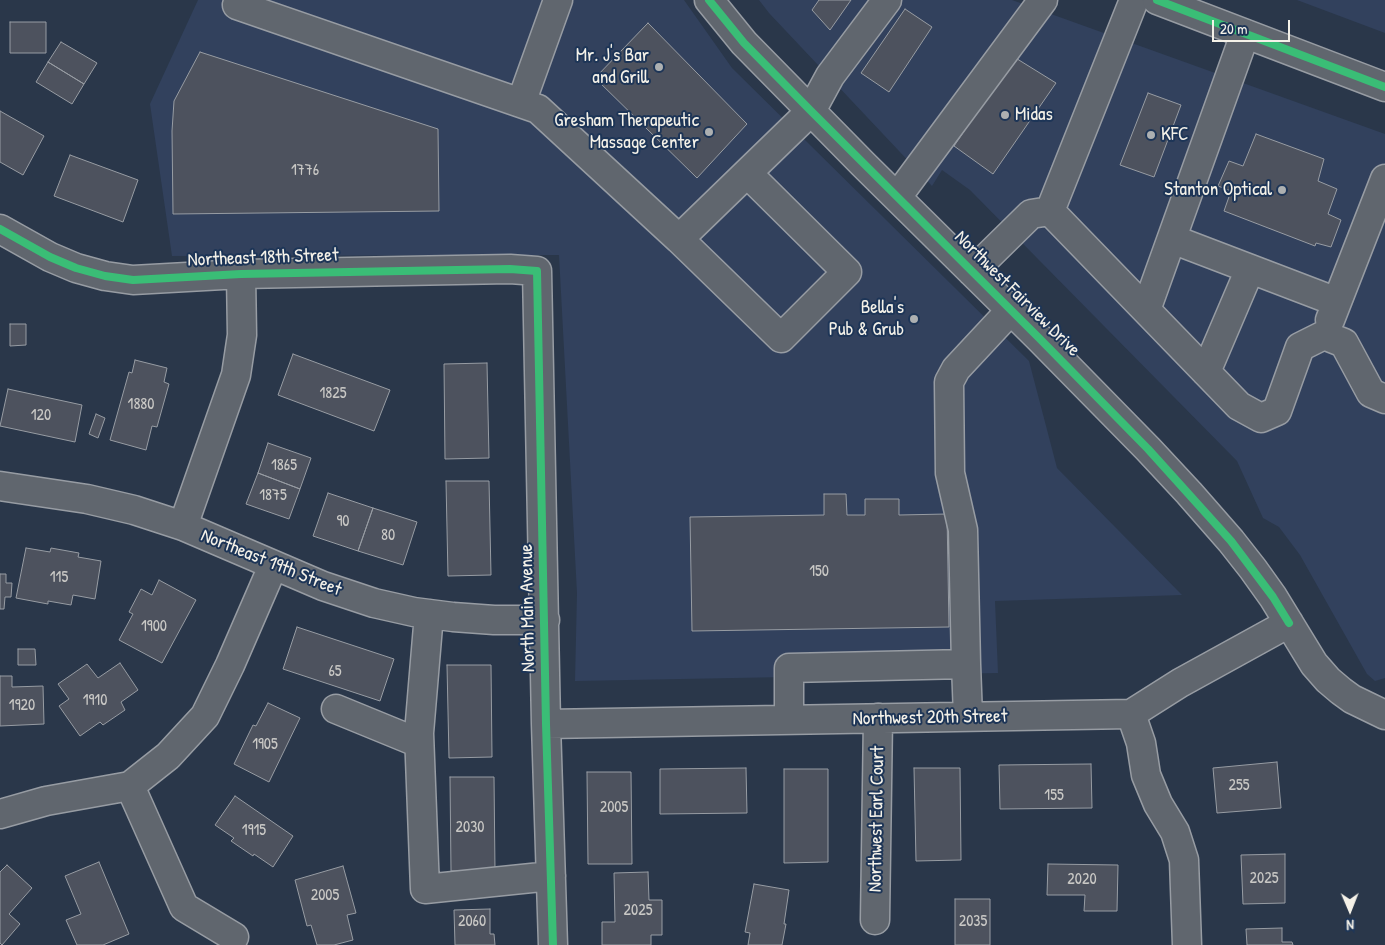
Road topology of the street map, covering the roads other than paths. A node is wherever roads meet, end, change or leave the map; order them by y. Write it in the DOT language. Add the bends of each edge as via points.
graph roads {
  1 [pos="239,0"];
  2 [pos="558,0"];
  3 [pos="709,0"];
  4 [pos="887,0"];
  5 [pos="1043,0"];
  6 [pos="1134,0"];
  7 [pos="1157,0"];
  8 [pos="1245,34"];
  9 [pos="1385,87"];
  10 [pos="521,103"];
  11 [pos="811,111"];
  12 [pos="747,173"];
  13 [pos="1385,179"];
  14 [pos="897,197"];
  15 [pos="1050,212"];
  16 [pos="0,229"];
  17 [pos="679,239"];
  18 [pos="1172,239"];
  19 [pos="1250,269"];
  20 [pos="537,271"];
  21 [pos="972,272"];
  22 [pos="241,274"];
  23 [pos="1337,302"];
  24 [pos="1011,310"];
  25 [pos="1146,310"];
  26 [pos="1324,335"];
  27 [pos="1206,372"];
  28 [pos="1385,399"];
  29 [pos="0,486"];
  30 [pos="183,526"];
  31 [pos="273,566"];
  32 [pos="429,614"];
  33 [pos="545,620"];
  34 [pos="1289,623"];
  35 [pos="966,664"];
  36 [pos="336,709"];
  37 [pos="1131,714"];
  38 [pos="1385,714"];
  39 [pos="968,717"];
  40 [pos="878,718"];
  41 [pos="789,720"];
  42 [pos="546,724"];
  43 [pos="420,743"];
  44 [pos="130,786"];
  45 [pos="0,814"];
  46 [pos="551,876"];
  47 [pos="875,920"];
  48 [pos="234,937"];
  49 [pos="553,945"];
  50 [pos="1187,945"];
  1 -- 10 [label="street" via="237,5"];
  2 -- 10 [label="street"];
  3 -- 11 [label="street, Northwest Fairview Drive" via="744,43"];
  4 -- 11 [label="street" via="830,76"];
  5 -- 14 [label="street"];
  6 -- 15 [label="street"];
  7 -- 8 [label="street"];
  8 -- 9 [label="street"];
  8 -- 18 [label="street"];
  10 -- 17 [label="street" via="538,109"];
  11 -- 12 [label="street"];
  11 -- 14 [label="street, Northwest Fairview Drive"];
  12 -- 17 [label="street"];
  12 -- 17 [label="street" via="847,272 781,338"];
  13 -- 23 [label="street"];
  14 -- 21 [label="street, Northwest Fairview Drive"];
  15 -- 21 [label="street" via="1031,214"];
  15 -- 25 [label="street"];
  16 -- 22 [label="street, Northeast 18th Street" via="50,257 105,276 133,280"];
  18 -- 19 [label="street"];
  18 -- 25 [label="street"];
  19 -- 23 [label="street"];
  19 -- 27 [label="street"];
  20 -- 22 [label="street, Northeast 18th Street"];
  20 -- 33 [label="street, North Main Avenue"];
  21 -- 24 [label="street, Northwest Fairview Drive"];
  22 -- 30 [label="street" via="242,335 236,375"];
  23 -- 26 [label="street"];
  24 -- 34 [label="street, Northwest Fairview Drive" via="1148,449 1231,541 1274,597"];
  24 -- 35 [label="street" via="956,368 950,382 950,473 963,530"];
  25 -- 27 [label="street"];
  26 -- 27 [label="street" via="1300,347 1276,411 1261,418 1239,406"];
  26 -- 28 [label="street" via="1344,343 1371,394"];
  29 -- 30 [label="street, Northeast 19th Street" via="86,499"];
  30 -- 31 [label="street, Northeast 19th Street"];
  31 -- 32 [label="street, Northeast 19th Street" via="374,603"];
  31 -- 44 [label="street" via="205,716 168,756"];
  32 -- 33 [label="street, Northeast 19th Street" via="494,620"];
  32 -- 43 [label="street"];
  33 -- 42 [label="street, North Main Avenue"];
  34 -- 37 [label="street"];
  34 -- 38 [label="street, Northwest Fairview Drive" via="1314,664 1328,680 1352,699"];
  35 -- 39 [label="street"];
  35 -- 41 [label="street" via="789,668"];
  36 -- 43 [label="street"];
  37 -- 39 [label="street, Northwest 20th Street"];
  37 -- 50 [label="street" via="1141,744 1146,775 1175,832 1184,860"];
  39 -- 40 [label="street, Northwest 20th Street"];
  40 -- 41 [label="street, Northwest 20th Street"];
  40 -- 47 [label="street, Northwest Earl Court"];
  41 -- 42 [label="street, Northwest 20th Street"];
  42 -- 46 [label="street, North Main Avenue"];
  43 -- 46 [label="street" via="425,889"];
  44 -- 45 [label="street" via="46,801"];
  44 -- 48 [label="street" via="184,907"];
  46 -- 49 [label="street, North Main Avenue"];
}
